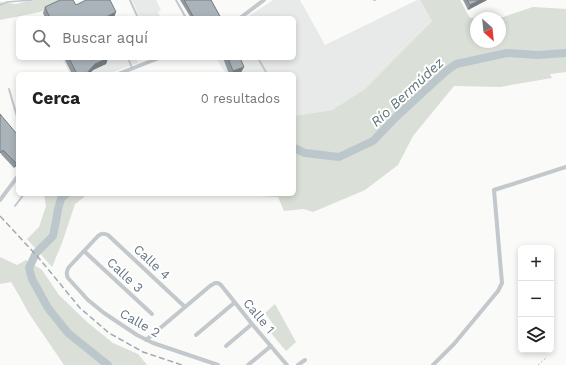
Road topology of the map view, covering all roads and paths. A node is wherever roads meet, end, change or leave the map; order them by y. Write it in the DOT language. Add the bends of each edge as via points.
graph roads {
  1 [pos="130,0"];
  2 [pos="176,0"];
  3 [pos="264,0"];
  4 [pos="137,16"];
  5 [pos="185,16"];
  6 [pos="243,16"];
  7 [pos="129,60"];
  8 [pos="153,60"];
  9 [pos="259,60"];
  10 [pos="133,69"];
  11 [pos="124,72"];
  12 [pos="266,72"];
  13 [pos="9,89"];
  14 [pos="16,113"];
  15 [pos="566,167"];
  16 [pos="16,179"];
  17 [pos="23,196"];
  18 [pos="0,200"];
  19 [pos="16,206"];
  20 [pos="84,251"];
  21 [pos="234,303"];
  22 [pos="185,307"];
  23 [pos="152,314"];
  24 [pos="252,324"];
  25 [pos="196,335"];
  26 [pos="146,340"];
  27 [pos="226,346"];
  28 [pos="271,346"];
  29 [pos="547,357"];
  30 [pos="305,360"];
  31 [pos="218,365"];
  32 [pos="248,365"];
  33 [pos="287,365"];
  34 [pos="298,365"];
  35 [pos="433,365"];
  36 [pos="538,365"];
  1 -- 4 [label="lane"];
  2 -- 5 [label="lane"];
  3 -- 6 [label="street"];
  7 -- 10 [label="lane"];
  8 -- 10 [label="street"];
  9 -- 12 [label="lane"];
  10 -- 11 [label="street"];
  13 -- 14 [label="lane"];
  15 -- 35 [label="street" via="494,190 502,283 454,344"];
  16 -- 18 [label="street"];
  17 -- 19 [label="lane"];
  20 -- 22 [label="street, Calle 4" via="98,236 104,233 108,235"];
  20 -- 23 [label="street, Calle 3"];
  20 -- 26 [label="street, Calle 2" via="67,270 68,278 104,313"];
  21 -- 22 [label="street, Calle 1" via="221,285 214,283"];
  21 -- 24 [label="street, Calle 1"];
  21 -- 25 [label="street"];
  22 -- 26 [label="street"];
  24 -- 27 [label="street"];
  24 -- 28 [label="street, Calle 1"];
  26 -- 31 [label="street, Calle 2"];
  28 -- 32 [label="street"];
  28 -- 33 [label="street, Calle 1"];
  29 -- 36 [label="path"];
  30 -- 34 [label="street"];
}
